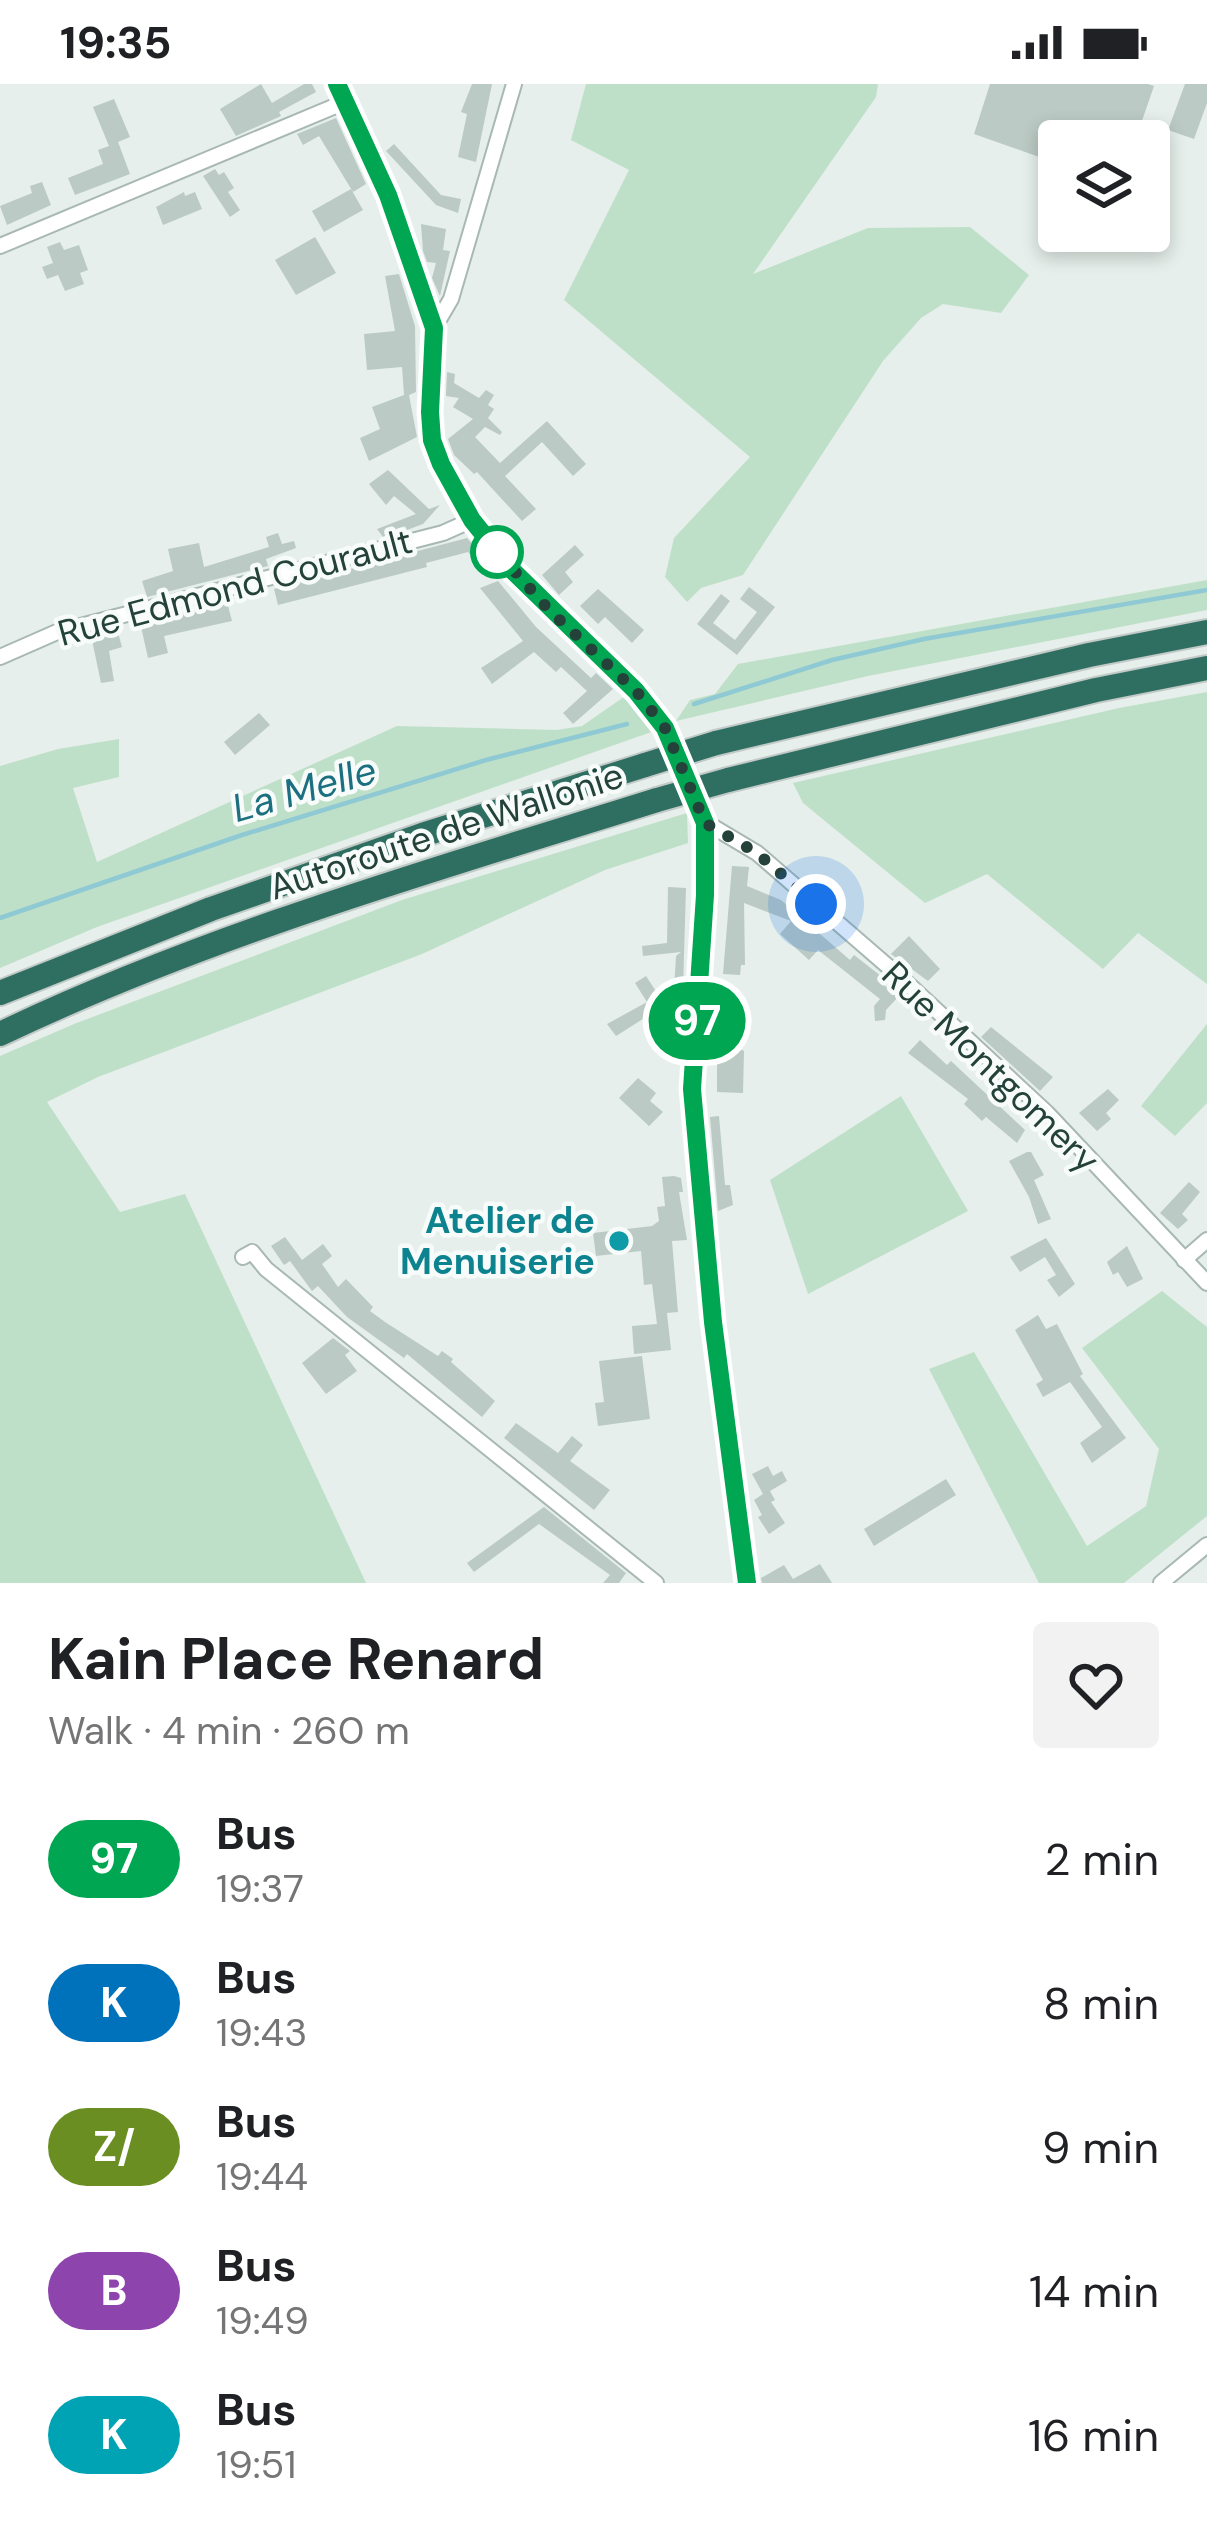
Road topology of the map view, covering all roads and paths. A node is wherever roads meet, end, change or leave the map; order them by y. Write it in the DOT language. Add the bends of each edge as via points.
graph roads {
  1 [pos="514,84"];
  2 [pos="341,93"];
  3 [pos="0,246"];
  4 [pos="434,328"];
  5 [pos="472,520"];
  6 [pos="1207,632"];
  7 [pos="0,657"];
  8 [pos="1207,668"];
  9 [pos="705,823"];
  10 [pos="0,993"];
  11 [pos="0,1034"];
  12 [pos="1207,1240"];
  13 [pos="243,1256"];
  14 [pos="1184,1260"];
  15 [pos="1207,1283"];
  16 [pos="1207,1545"];
  17 [pos="656,1583"];
  18 [pos="747,1583"];
  19 [pos="1161,1583"];
  1 -- 4 [label="street" via="451,299"];
  2 -- 3 [label="street"];
  2 -- 4 [label="main road" via="388,195"];
  4 -- 5 [label="main road" via="432,440"];
  5 -- 7 [label="street, Rue Edmond Courault" via="57,632"];
  5 -- 9 [label="main road" via="665,728"];
  6 -- 10 [label="highway, Autoroute de Wallonie, bridge" via="716,743 253,894"];
  8 -- 11 [label="highway, Autoroute de Wallonie, bridge" via="657,800 242,936"];
  9 -- 14 [label="street, Rue Montgomery" via="757,853 906,982 1047,1113"];
  9 -- 18 [label="main road" via="692,1089"];
  12 -- 14 [label="street"];
  13 -- 17 [label="street" via="252,1252"];
  14 -- 15 [label="street, Rue Montgomery"];
  16 -- 19 [label="street"];
}
